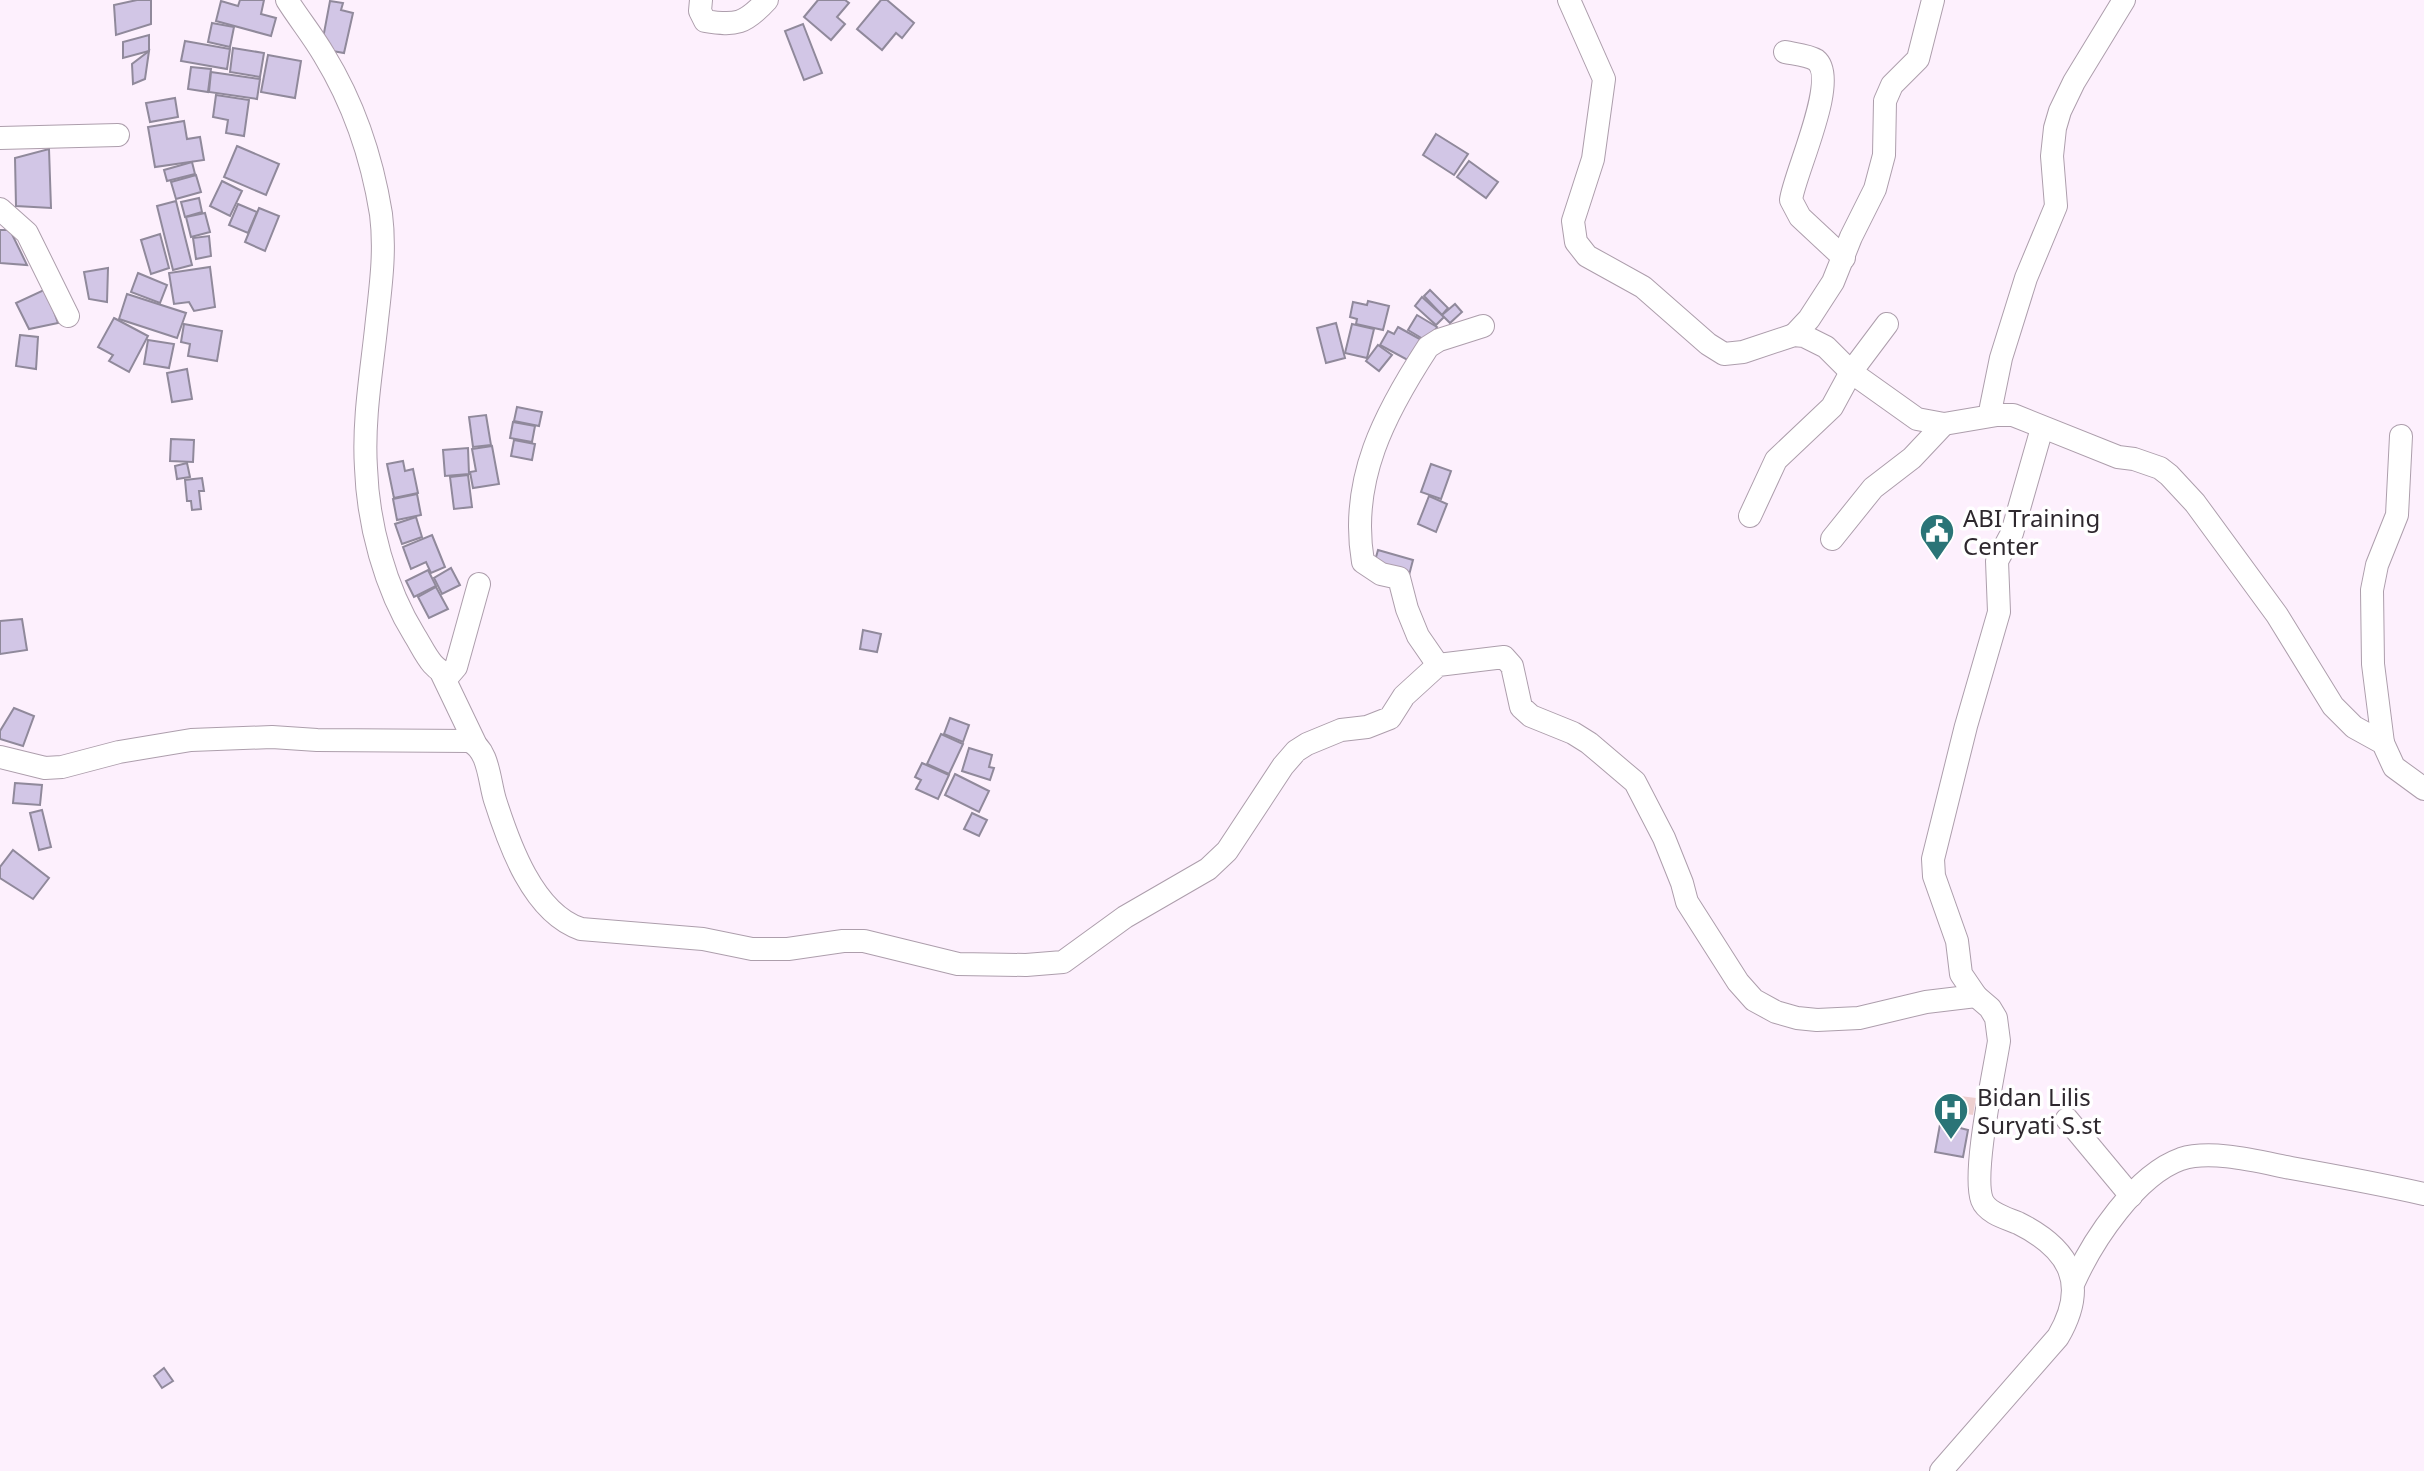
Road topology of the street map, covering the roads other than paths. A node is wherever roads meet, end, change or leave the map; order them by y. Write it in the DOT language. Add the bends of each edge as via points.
graph roads {
  1 [pos="287,0"];
  2 [pos="701,0"];
  3 [pos="767,0"];
  4 [pos="1569,0"];
  5 [pos="1933,0"];
  6 [pos="2124,0"];
  7 [pos="1785,52"];
  8 [pos="118,135"];
  9 [pos="0,138"];
  10 [pos="0,209"];
  11 [pos="1844,258"];
  12 [pos="68,316"];
  13 [pos="1887,324"];
  14 [pos="1483,326"];
  15 [pos="1794,335"];
  16 [pos="1851,372"];
  17 [pos="1997,415"];
  18 [pos="1944,424"];
  19 [pos="2042,428"];
  20 [pos="2401,436"];
  21 [pos="1750,516"];
  22 [pos="1832,539"];
  23 [pos="479,584"];
  24 [pos="1438,665"];
  25 [pos="441,672"];
  26 [pos="475,743"];
  27 [pos="2383,743"];
  28 [pos="0,757"];
  29 [pos="2424,789"];
  30 [pos="1976,996"];
  31 [pos="2067,1119"];
  32 [pos="2424,1194"];
  33 [pos="2131,1196"];
  34 [pos="2074,1282"];
  35 [pos="1941,1471"];
  1 -- 25 [label="street" via="324,54 366,143 384,247 366,469 377,542 402,614"];
  2 -- 3 [label="street" via="705,21 736,24"];
  4 -- 15 [label="street" via="1605,90 1593,159 1573,221 1579,248 1643,287 1724,354"];
  5 -- 11 [label="street" via="1918,59 1892,85 1885,101 1878,179"];
  6 -- 17 [label="street" via="2074,82 2055,128 2056,206 2001,358 1991,407"];
  7 -- 11 [label="street" via="1813,59 1822,74 1810,140 1791,200 1800,217"];
  8 -- 9 [label="street"];
  10 -- 12 [label="street" via="27,233"];
  11 -- 15 [label="street"];
  13 -- 16 [label="street"];
  14 -- 24 [label="street" via="1428,347 1376,439 1365,470 1359,536 1363,562 1399,578 1418,636"];
  15 -- 16 [label="street" via="1814,339"];
  16 -- 18 [label="street" via="1906,413"];
  16 -- 21 [label="street" via="1825,416 1776,460"];
  17 -- 18 [label="street"];
  17 -- 19 [label="street" via="2023,418"];
  18 -- 22 [label="street" via="1873,488"];
  19 -- 27 [label="street" via="2169,475 2262,593 2333,706 2354,727"];
  19 -- 30 [label="street" via="2012,533 1997,561 1999,612 1933,859 1961,974"];
  20 -- 27 [label="street" via="2397,515 2372,590 2373,664"];
  23 -- 25 [label="street" via="456,667 450,674"];
  24 -- 26 [label="street" via="1404,696 1390,718 1341,730 1296,751 1227,851 1208,869 1125,917 1063,962 1051,963 958,964 864,941 752,949 571,926 527,880"];
  24 -- 30 [label="street" via="1504,657 1512,666 1521,707 1589,743 1635,782 1674,860 1687,902 1754,1000 1776,1012 1817,1020 1859,1018"];
  25 -- 26 [label="street"];
  26 -- 28 [label="street" via="191,740 45,768"];
  27 -- 29 [label="street" via="2394,767"];
  30 -- 34 [label="street" via="1990,1008 1999,1031 1982,1150 1982,1200 2055,1250"];
  31 -- 33 [label="street"];
  32 -- 33 [label="street" via="2244,1159 2198,1156 2170,1164"];
  33 -- 34 [label="street" via="2085,1258"];
  34 -- 35 [label="street" via="2070,1312 2058,1337"];
}
